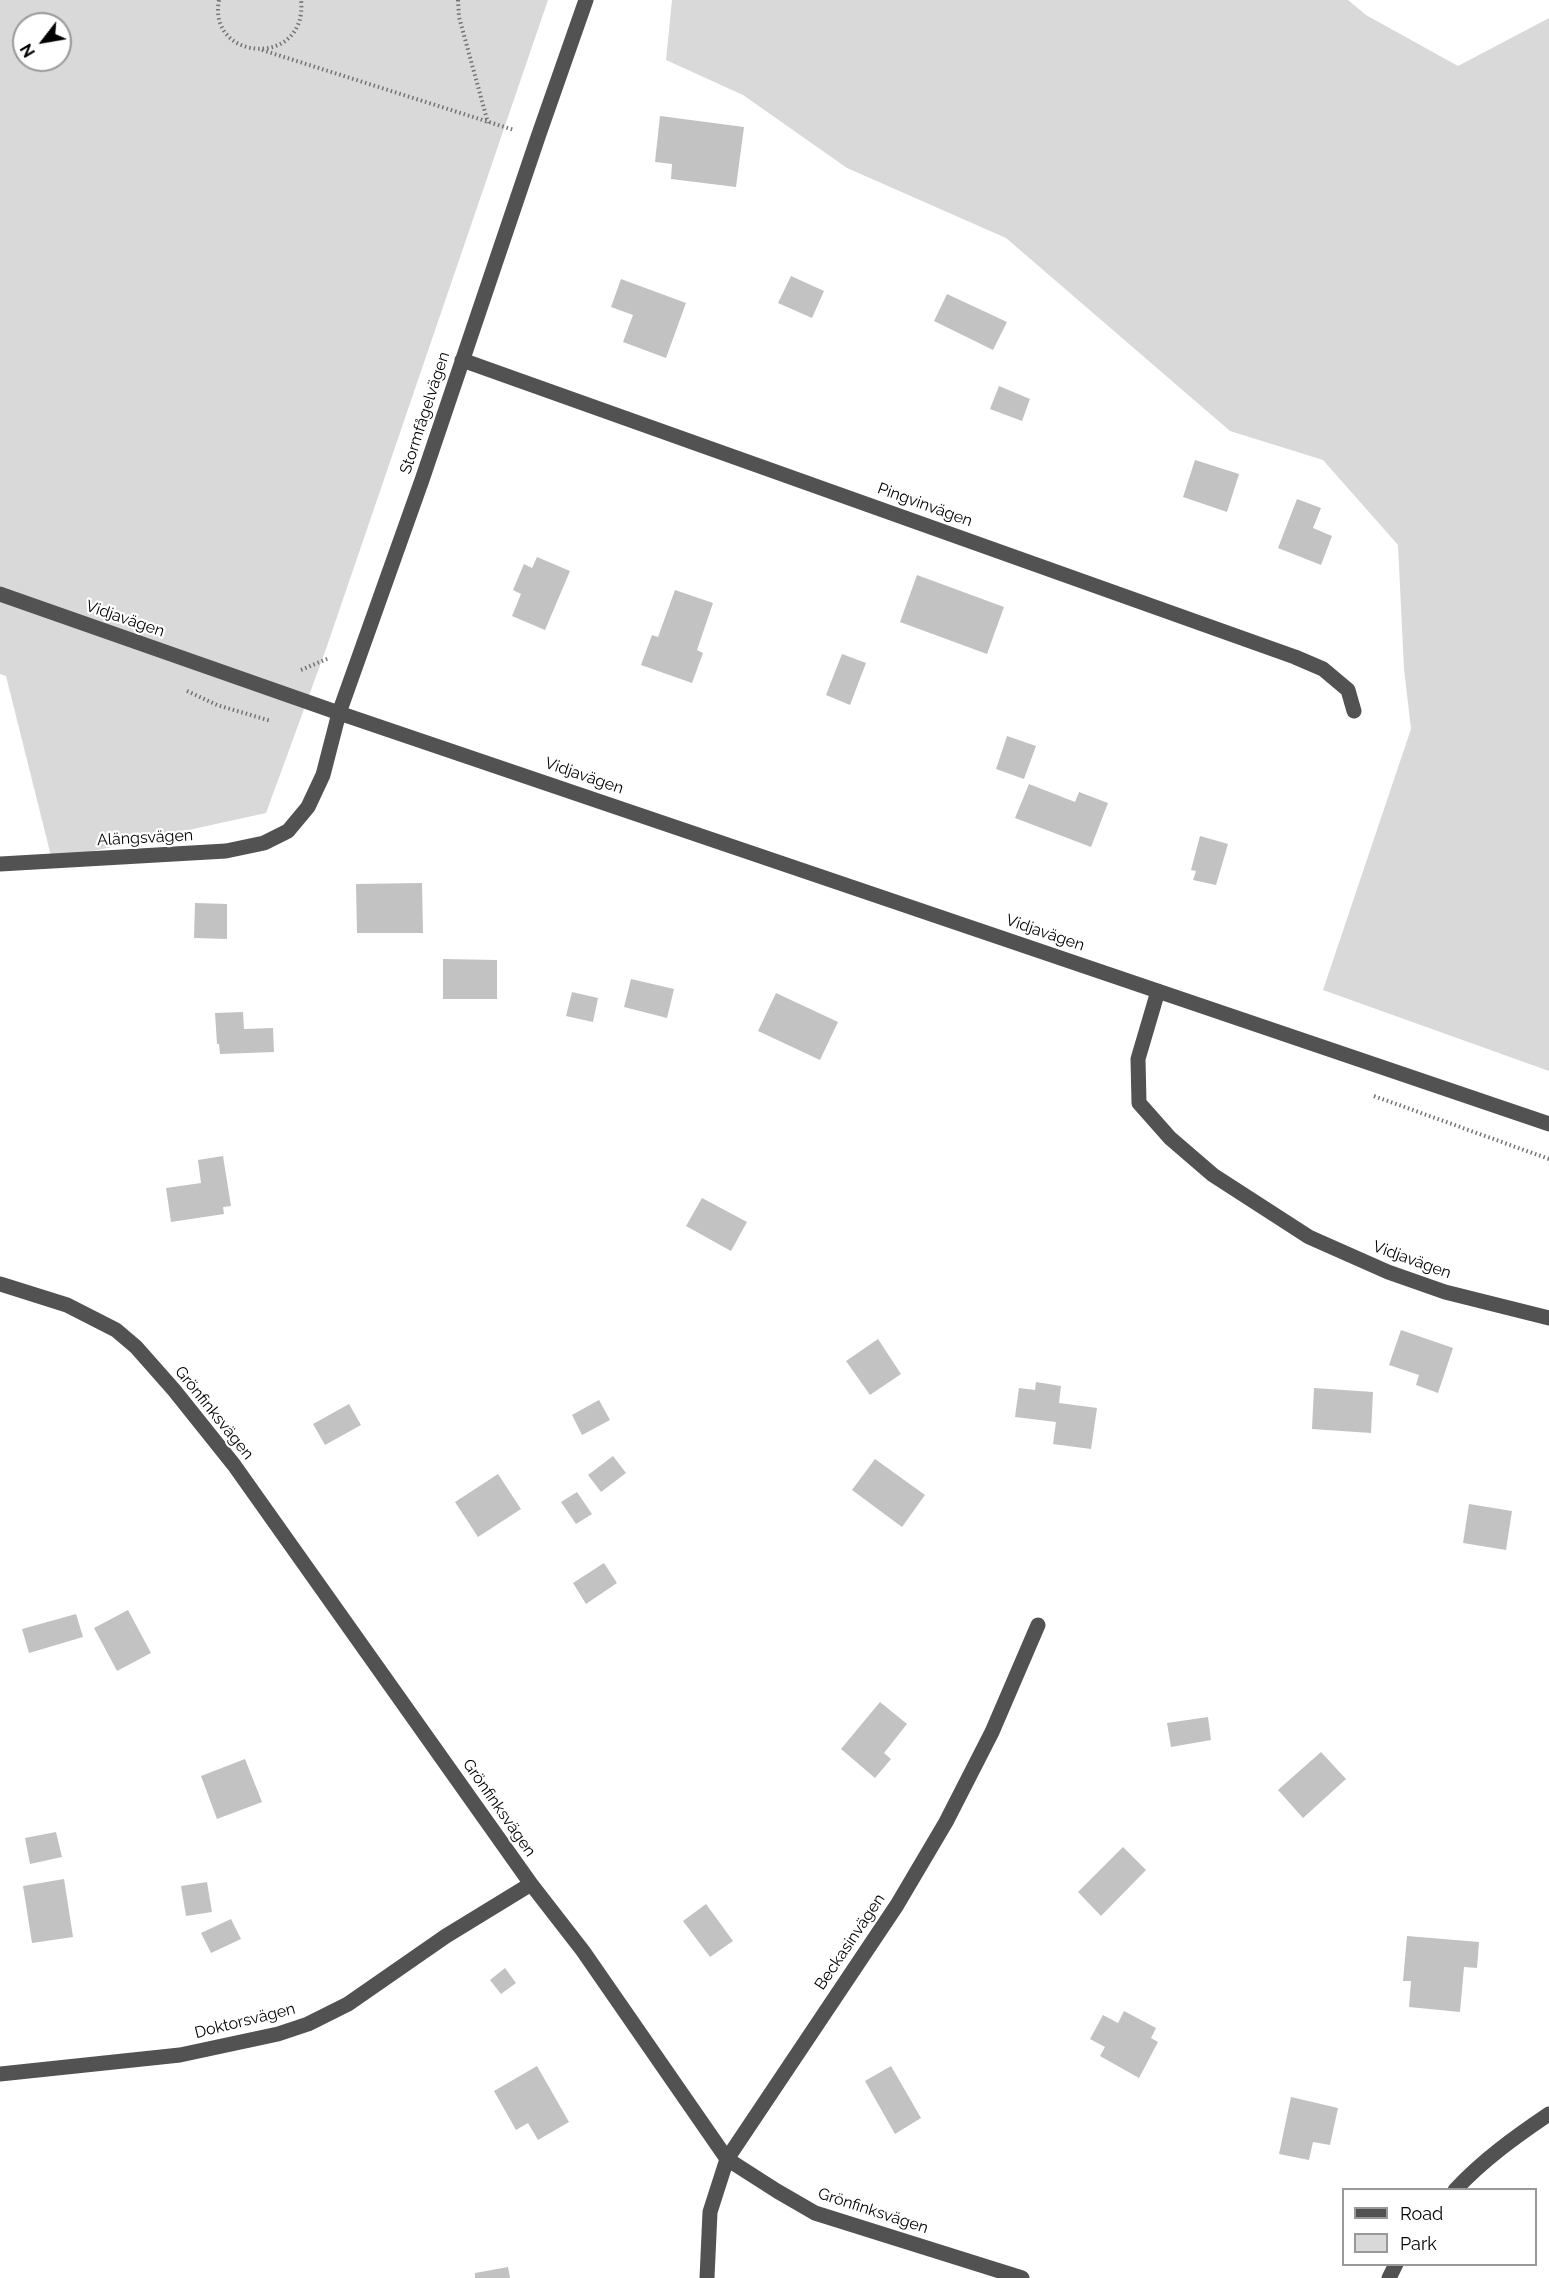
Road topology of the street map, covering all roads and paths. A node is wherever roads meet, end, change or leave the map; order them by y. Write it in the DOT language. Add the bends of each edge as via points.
graph roads {
  1 [pos="219,0"];
  2 [pos="302,0"];
  3 [pos="458,0"];
  4 [pos="586,0"];
  5 [pos="262,50"];
  6 [pos="488,123"];
  7 [pos="520,132"];
  8 [pos="462,360"];
  9 [pos="0,594"];
  10 [pos="1354,711"];
  11 [pos="339,713"];
  12 [pos="288,831"];
  13 [pos="0,864"];
  14 [pos="1158,991"];
  15 [pos="1549,1124"];
  16 [pos="0,1284"];
  17 [pos="1549,1318"];
  18 [pos="1038,1625"];
  19 [pos="531,1884"];
  20 [pos="0,2074"];
  21 [pos="1549,2114"];
  22 [pos="727,2159"];
  23 [pos="1457,2188"];
  24 [pos="707,2278"];
  25 [pos="1022,2278"];
  1 -- 5 [label="path" via="220,20 226,33 248,49"];
  2 -- 5 [label="path" via="297,29 288,40"];
  3 -- 6 [label="path" via="459,17"];
  4 -- 8 [label="street, Stormfågelvägen"];
  5 -- 6 [label="path"];
  6 -- 7 [label="path"];
  8 -- 10 [label="street, Pingvinvägen" via="1295,657 1323,669 1348,690"];
  8 -- 11 [label="street, Stormfågelvägen"];
  9 -- 11 [label="street, Vidjavägen"];
  11 -- 12 [label="street, Stormfågelvägen" via="323,775 308,807"];
  11 -- 14 [label="street, Vidjavägen"];
  12 -- 13 [label="street, Alängsvägen" via="264,843 226,851"];
  14 -- 15 [label="street, Vidjavägen"];
  14 -- 17 [label="street, Vidjavägen" via="1138,1059 1139,1103 1170,1138 1213,1175 1309,1237 1388,1272 1445,1292"];
  16 -- 19 [label="street, Grönfinksvägen" via="67,1305 116,1329 136,1347 234,1465"];
  18 -- 22 [label="street, Beckasinvägen" via="992,1732 940,1832 897,1905"];
  19 -- 20 [label="street, Doktorsvägen" via="446,1936 348,2004 308,2024 180,2055"];
  19 -- 22 [label="street, Grönfinksvägen" via="583,1951"];
  21 -- 23 [label="street" via="1505,2144"];
  22 -- 24 [label="street, Beckasinvägen" via="710,2212"];
  22 -- 25 [label="street, Grönfinksvägen" via="815,2213"];
}
